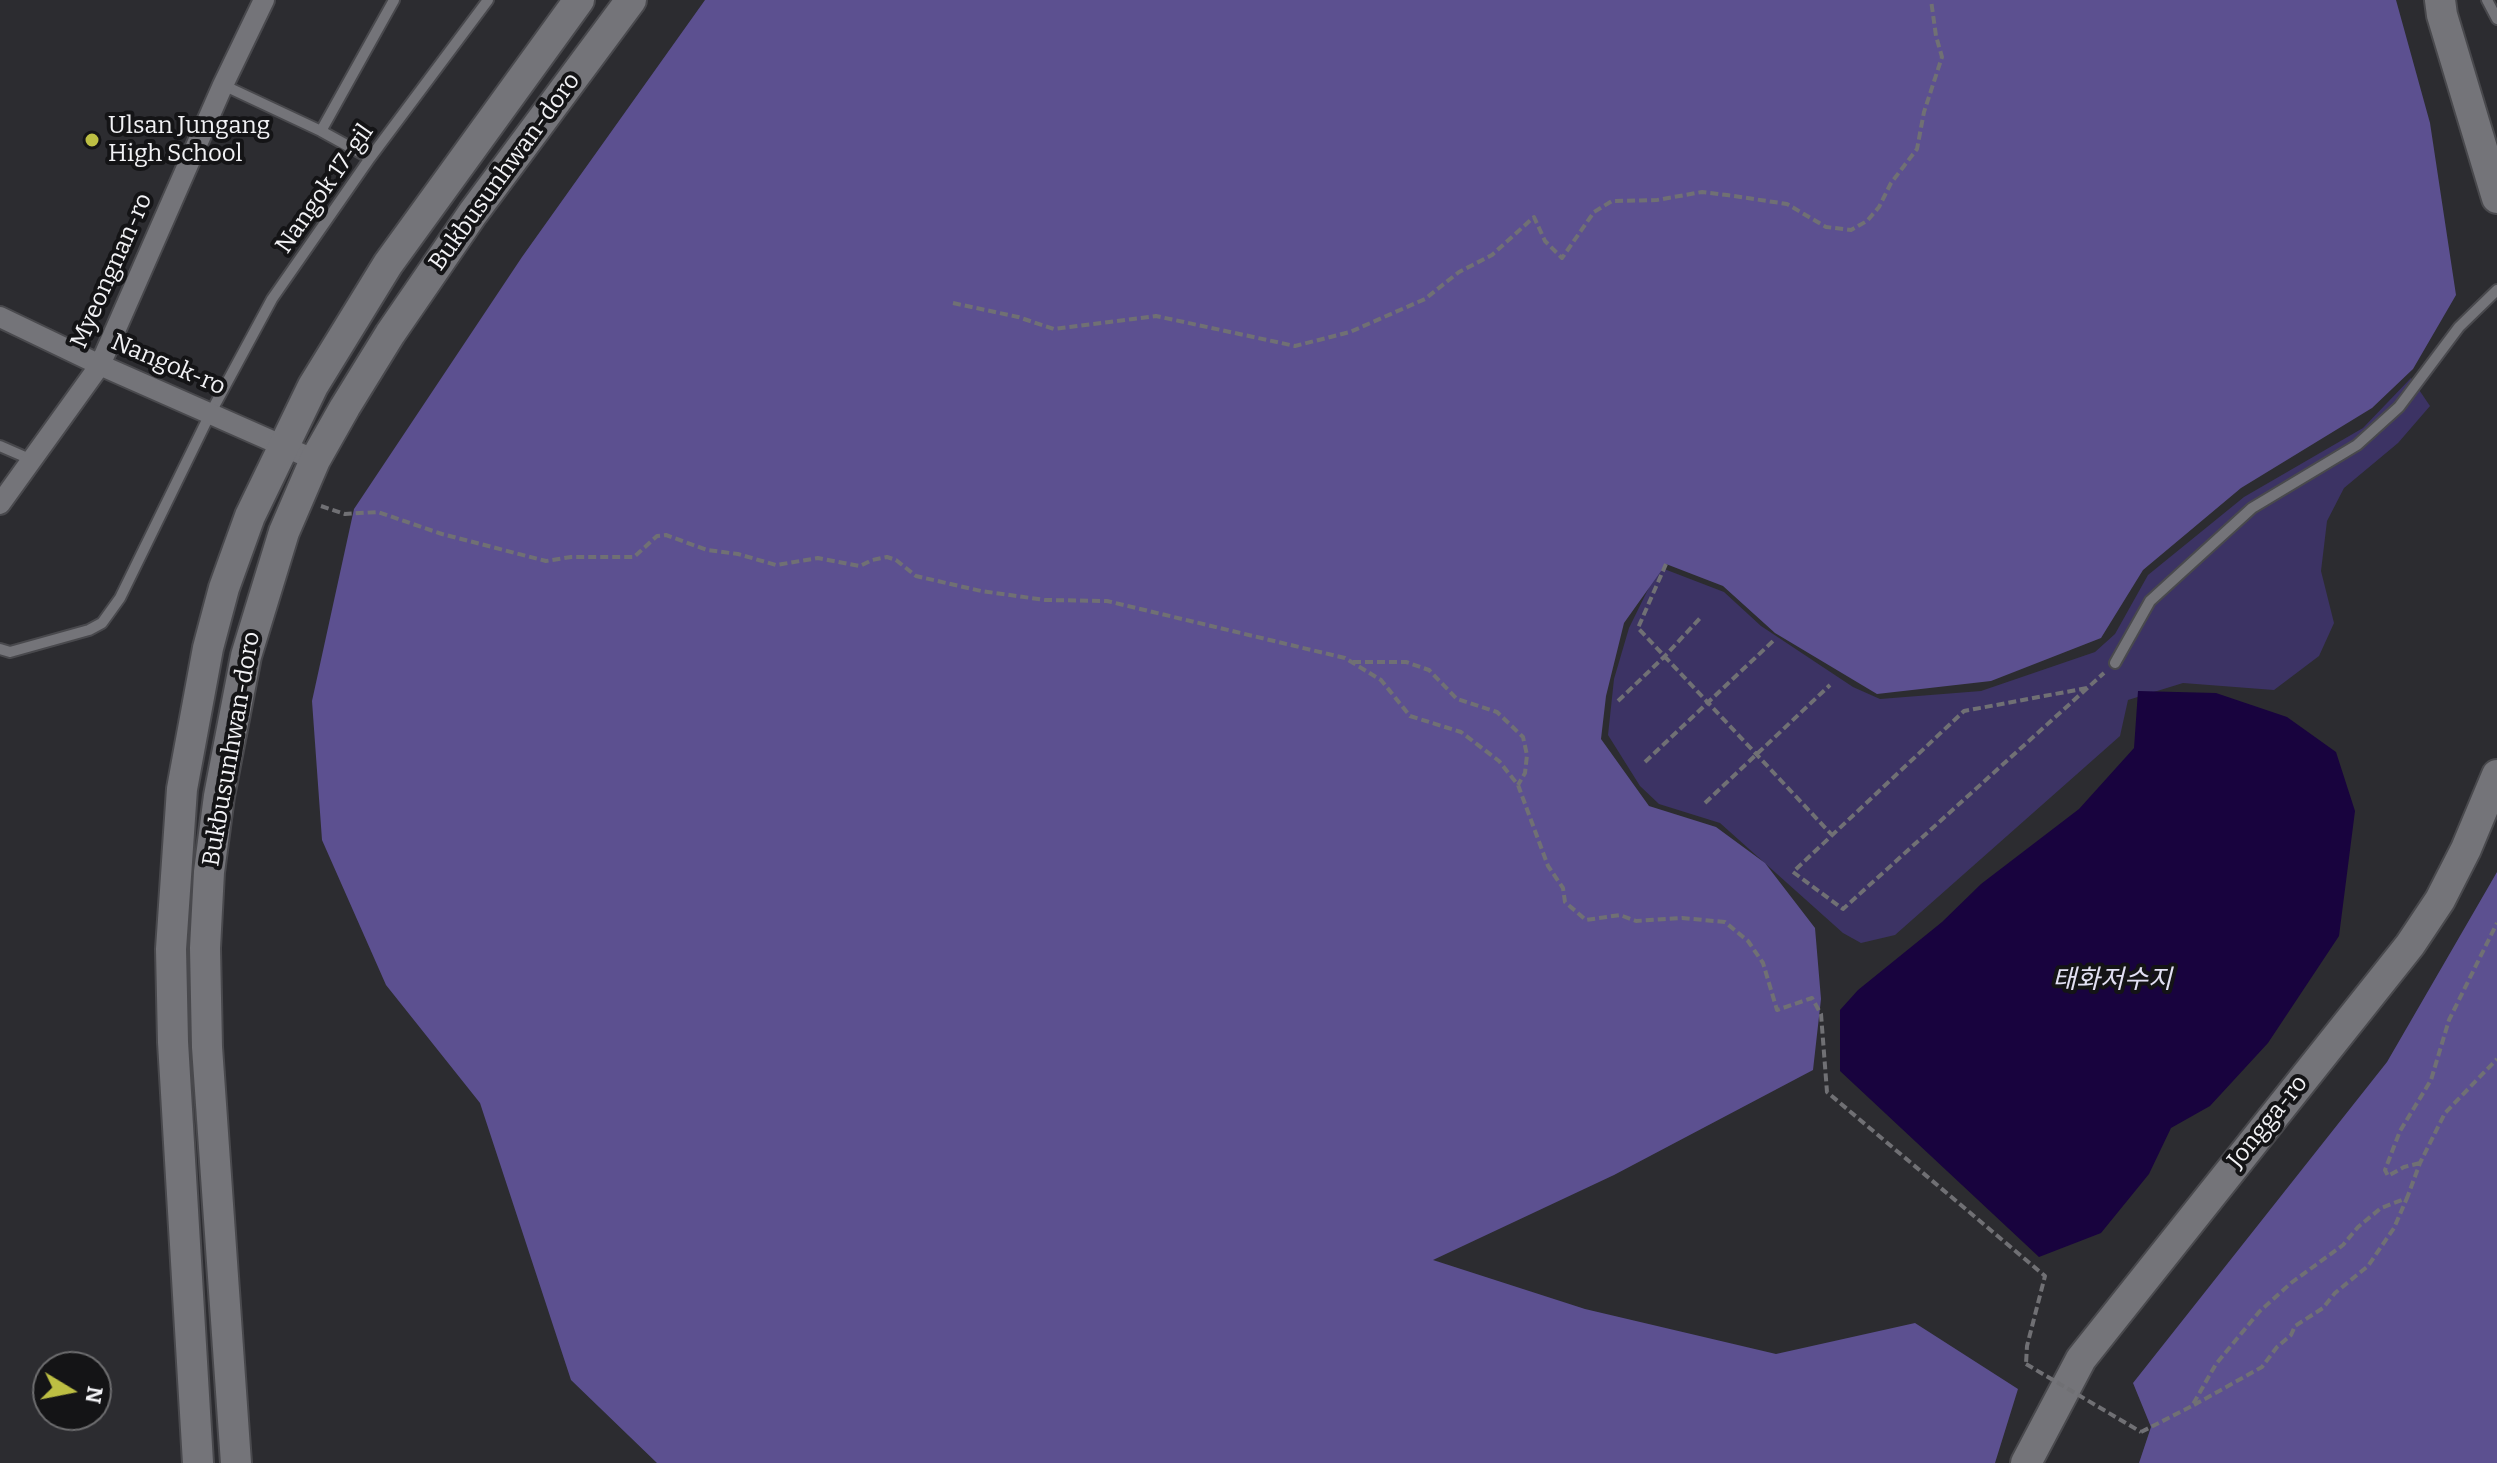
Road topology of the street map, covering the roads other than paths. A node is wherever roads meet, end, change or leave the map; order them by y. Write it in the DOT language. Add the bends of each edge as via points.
graph roads {
  1 [pos="264,0"];
  2 [pos="394,0"];
  3 [pos="488,0"];
  4 [pos="579,0"];
  5 [pos="631,0"];
  6 [pos="2440,0"];
  7 [pos="2487,0"];
  8 [pos="2497,19"];
  9 [pos="223,85"];
  10 [pos="321,131"];
  11 [pos="370,158"];
  12 [pos="2497,198"];
  13 [pos="2497,290"];
  14 [pos="0,317"];
  15 [pos="100,365"];
  16 [pos="211,412"];
  17 [pos="282,445"];
  18 [pos="0,446"];
  19 [pos="32,460"];
  20 [pos="315,460"];
  21 [pos="0,504"];
  22 [pos="0,649"];
  23 [pos="2115,663"];
  24 [pos="2497,775"];
  25 [pos="198,1463"];
  26 [pos="236,1463"];
  27 [pos="2026,1463"];
  1 -- 9 [label="street, Myeongnan-ro"];
  2 -- 10 [label="lane"];
  3 -- 11 [label="lane, Nangok 17-gil"];
  4 -- 17 [label="main road, Bukbusunhwan-doro" via="388,264"];
  5 -- 20 [label="main road, Bukbusunhwan-doro" via="421,287"];
  6 -- 12 [label="main road"];
  7 -- 8 [label="lane"];
  9 -- 10 [label="lane"];
  9 -- 15 [label="street, Myeongnan-ro"];
  10 -- 11 [label="lane"];
  11 -- 16 [label="lane, Nangok 17-gil" via="272,299"];
  13 -- 23 [label="lane" via="2459,327 2399,407 2357,445 2252,508 2150,601"];
  14 -- 15 [label="street, Nangok-ro"];
  15 -- 16 [label="street, Nangok-ro"];
  15 -- 19 [label="street, Myeongnan-ro"];
  16 -- 17 [label="street, Nangok-ro"];
  16 -- 22 [label="lane, Nangok 17-gil" via="120,598 102,623 10,652"];
  17 -- 20 [label="street, Nangok-ro"];
  17 -- 25 [label="main road, Bukbusunhwan-doro" via="224,588 208,648 182,789 175,869 173,1042"];
  18 -- 19 [label="lane"];
  19 -- 21 [label="street, Myeongnan-ro"];
  20 -- 26 [label="main road, Bukbusunhwan-doro" via="284,532 246,656 209,872 207,1047"];
  24 -- 27 [label="main road, Jongga-ro" via="2440,900 2410,945 2081,1359"];
}
